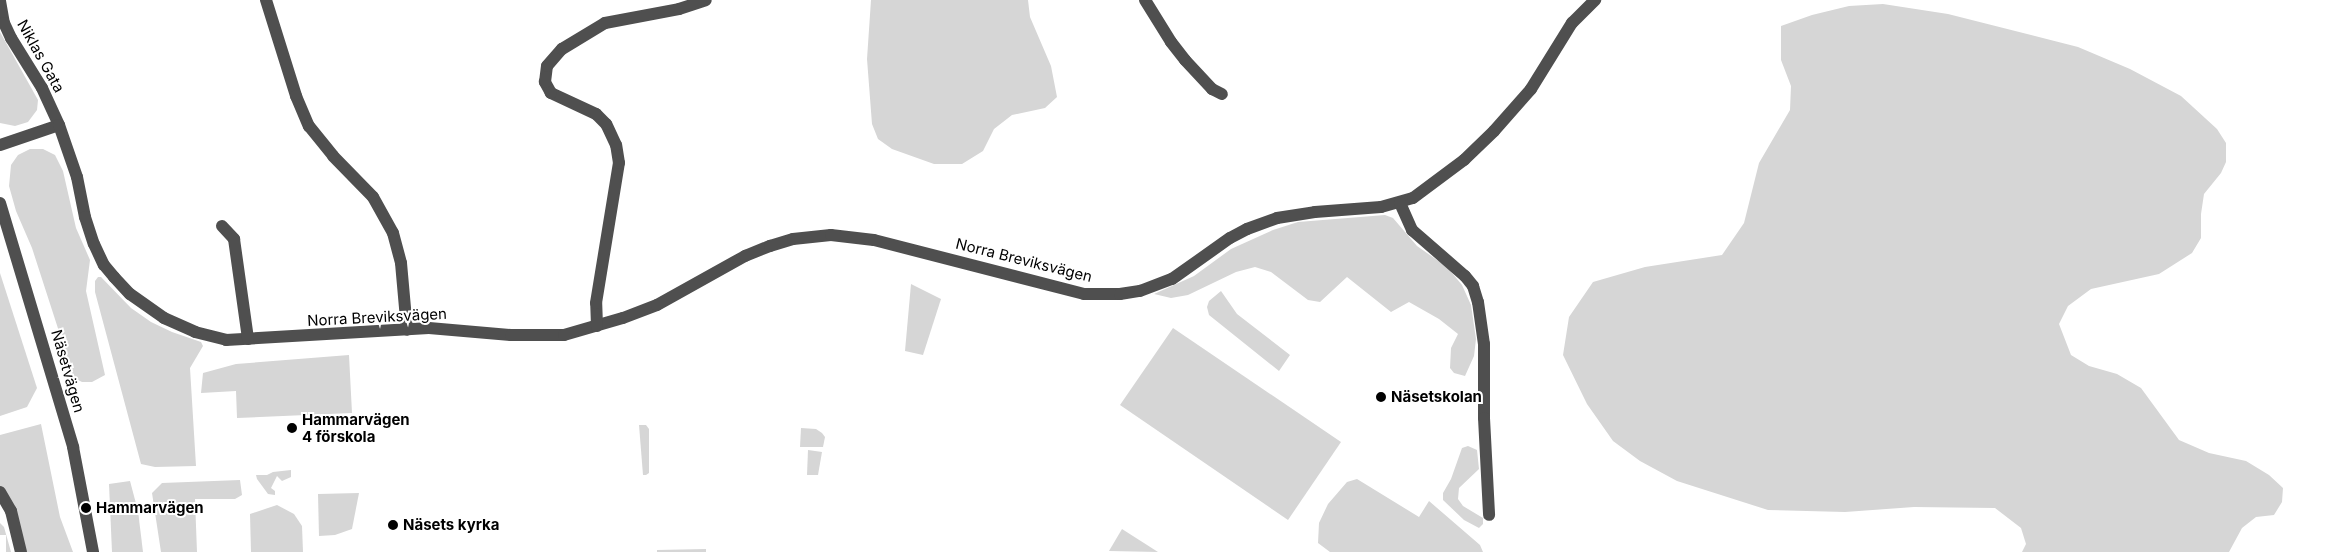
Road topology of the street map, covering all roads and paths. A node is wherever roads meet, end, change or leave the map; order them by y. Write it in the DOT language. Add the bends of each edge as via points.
graph roads {
  1 [pos="266,0"];
  2 [pos="706,0"];
  3 [pos="1146,0"];
  4 [pos="1595,0"];
  5 [pos="0,1"];
  6 [pos="1222,94"];
  7 [pos="59,125"];
  8 [pos="0,145"];
  9 [pos="0,203"];
  10 [pos="1400,203"];
  11 [pos="222,226"];
  12 [pos="597,326"];
  13 [pos="406,330"];
  14 [pos="248,339"];
  15 [pos="0,492"];
  16 [pos="1489,515"];
  17 [pos="21,552"];
  18 [pos="93,552"];
  1 -- 13 [label="street" via="296,96 309,126 373,197 394,233 401,262"];
  2 -- 12 [label="street" via="595,27 562,49 547,66 545,82 550,93 585,107 606,124 616,145 618,163 596,303"];
  3 -- 6 [label="street" via="1185,60 1212,89"];
  4 -- 10 [label="street, Norra Breviksvägen" via="1569,28 1531,89 1494,131 1464,160 1430,186"];
  5 -- 7 [label="street, Niklas Gata" via="11,38 42,88"];
  7 -- 8 [label="street"];
  7 -- 14 [label="street, Norra Breviksvägen" via="77,177 94,244 114,277 145,306 177,325 226,340"];
  9 -- 18 [label="street, Näsetvägen" via="73,447"];
  10 -- 12 [label="street, Norra Breviksvägen" via="1277,218 1230,238 1175,277 1158,285 1120,294 1084,294 874,240 838,235 810,236 745,256 657,305"];
  10 -- 16 [label="street" via="1412,230 1466,276 1478,302 1484,344"];
  11 -- 14 [label="street" via="234,239"];
  12 -- 13 [label="street, Norra Breviksvägen" via="564,335 542,336 452,328"];
  13 -- 14 [label="street, Norra Breviksvägen"];
  15 -- 17 [label="street" via="11,512"];
}
